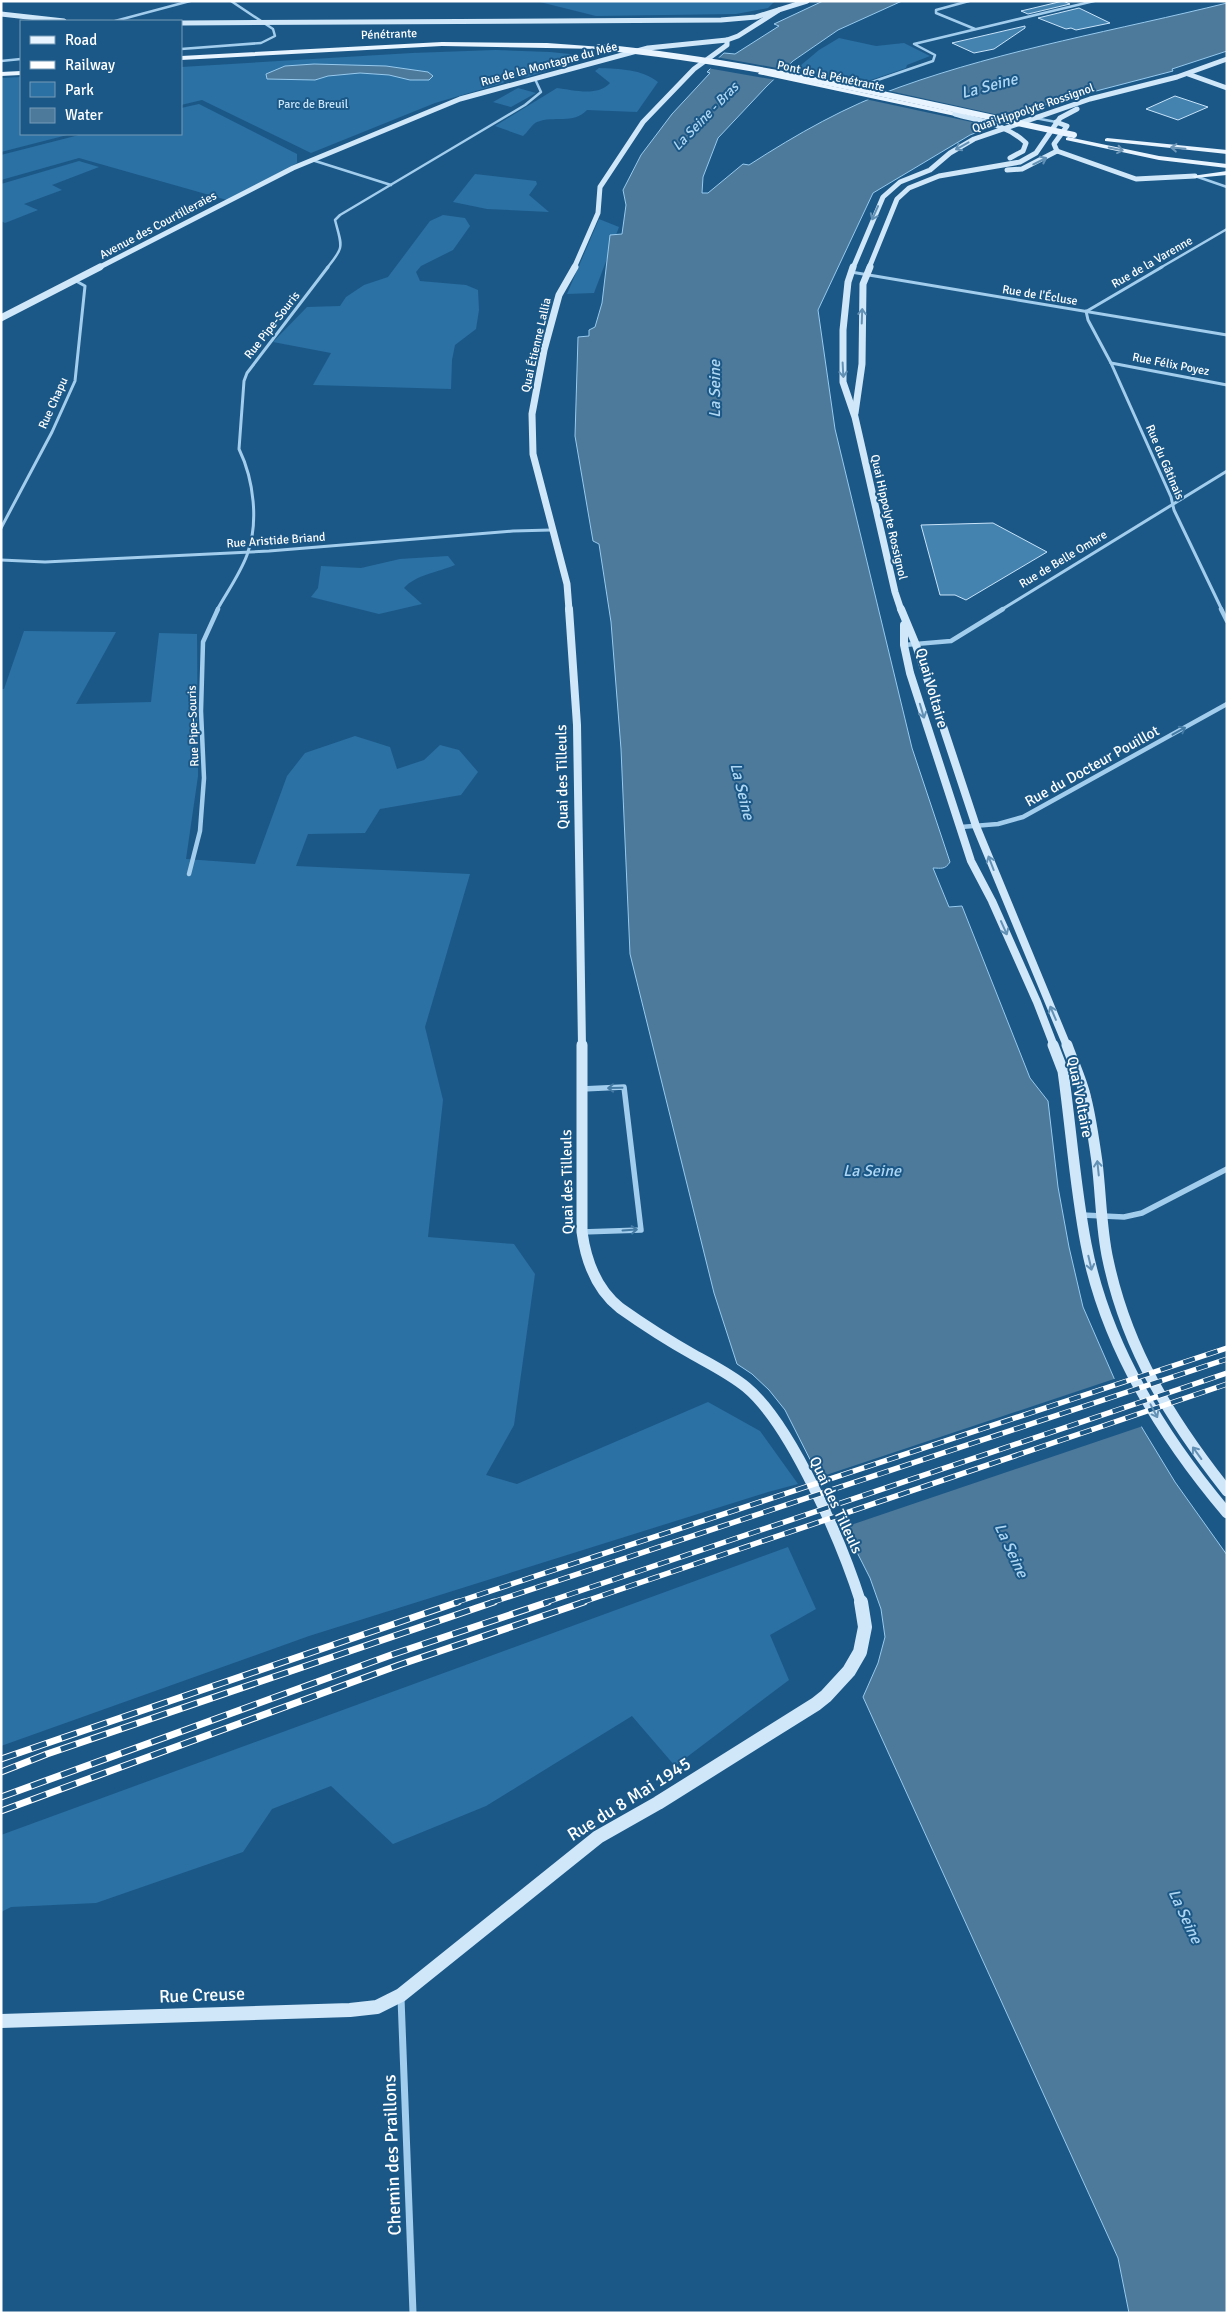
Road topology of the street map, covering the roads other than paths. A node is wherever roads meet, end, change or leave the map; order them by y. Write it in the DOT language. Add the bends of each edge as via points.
graph roads {
  1 [pos="190,1"];
  2 [pos="231,1"];
  3 [pos="807,1"];
  4 [pos="969,1"];
  5 [pos="1094,1"];
  6 [pos="780,10"];
  7 [pos="1,14"];
  8 [pos="55,20"];
  9 [pos="119,20"];
  10 [pos="721,20"];
  11 [pos="263,22"];
  12 [pos="182,23"];
  13 [pos="976,29"];
  14 [pos="738,36"];
  15 [pos="727,40"];
  16 [pos="706,44"];
  17 [pos="690,45"];
  18 [pos="599,47"];
  19 [pos="182,49"];
  20 [pos="587,50"];
  21 [pos="696,50"];
  22 [pos="718,52"];
  23 [pos="182,58"];
  24 [pos="20,59"];
  25 [pos="1224,60"];
  26 [pos="1,61"];
  27 [pos="182,62"];
  28 [pos="20,69"];
  29 [pos="1,70"];
  30 [pos="20,73"];
  31 [pos="1190,73"];
  32 [pos="1,74"];
  33 [pos="1202,74"];
  34 [pos="1196,78"];
  35 [pos="535,79"];
  36 [pos="863,84"];
  37 [pos="1227,86"];
  38 [pos="955,114"];
  39 [pos="1034,118"];
  40 [pos="1056,122"];
  41 [pos="1071,137"];
  42 [pos="1057,151"];
  43 [pos="1227,152"];
  44 [pos="326,154"];
  45 [pos="312,160"];
  46 [pos="1227,166"];
  47 [pos="930,170"];
  48 [pos="1227,173"];
  49 [pos="1195,176"];
  50 [pos="390,185"];
  51 [pos="1227,187"];
  52 [pos="904,191"];
  53 [pos="1227,229"];
  54 [pos="851,272"];
  55 [pos="867,275"];
  56 [pos="76,280"];
  57 [pos="1086,311"];
  58 [pos="1,318"];
  59 [pos="1227,335"];
  60 [pos="1111,363"];
  61 [pos="1227,385"];
  62 [pos="855,417"];
  63 [pos="1227,471"];
  64 [pos="1173,504"];
  65 [pos="1,528"];
  66 [pos="551,530"];
  67 [pos="248,553"];
  68 [pos="1,560"];
  69 [pos="1227,621"];
  70 [pos="904,622"];
  71 [pos="904,645"];
  72 [pos="916,645"];
  73 [pos="1227,704"];
  74 [pos="976,826"];
  75 [pos="961,828"];
  76 [pos="188,874"];
  77 [pos="582,1089"];
  78 [pos="1227,1169"];
  79 [pos="1082,1215"];
  80 [pos="1103,1216"];
  81 [pos="582,1232"];
  82 [pos="1227,1491"];
  83 [pos="1227,1514"];
  84 [pos="816,1704"];
  85 [pos="400,1995"];
  86 [pos="1,2022"];
  87 [pos="413,2313"];
  1 -- 9 [label="street"];
  2 -- 11 [label="street"];
  3 -- 6 [label="street"];
  4 -- 13 [label="street" via="936,10 936,13"];
  5 -- 13 [label="street"];
  6 -- 10 [label="street" via="756,17"];
  6 -- 14 [label="street, Rue de la Montagne du Mée"];
  7 -- 8 [label="street"];
  10 -- 11 [label="street"];
  10 -- 14 [label="street"];
  11 -- 12 [label="street"];
  11 -- 19 [label="street" via="273,29 275,36 261,43"];
  13 -- 36 [label="street" via="914,44 935,55 933,61"];
  14 -- 15 [label="street, Rue de la Montagne du Mée"];
  15 -- 16 [label="street, Rue de la Montagne du Mée"];
  15 -- 22 [label="street" via="728,43"];
  16 -- 17 [label="street, Rue de la Montagne du Mée"];
  16 -- 22 [label="street"];
  17 -- 21 [label="street"];
  17 -- 35 [label="street, Rue de la Montagne du Mée" via="648,48"];
  18 -- 23 [label="main road, Pénétrante" via="527,43 428,44"];
  18 -- 41 [label="main road, Pont de la Pénétrante, bridge" via="746,65"];
  20 -- 27 [label="main road, Pénétrante" via="447,48"];
  20 -- 38 [label="main road, Pont de la Pénétrante, bridge" via="735,68"];
  22 -- 66 [label="street, Quai Étienne Lallia" via="703,58 643,122 609,172 600,187 598,213 578,262 559,295 532,414 534,454"];
  24 -- 26 [label="street"];
  25 -- 31 [label="street, Quai Hippolyte Rossignol"];
  25 -- 33 [label="street, Quai Hippolyte Rossignol"];
  28 -- 29 [label="main road"];
  30 -- 32 [label="main road"];
  31 -- 33 [label="street"];
  31 -- 34 [label="street"];
  31 -- 39 [label="street, Quai Hippolyte Rossignol" via="1090,99"];
  33 -- 34 [label="street, Quai Hippolyte Rossignol"];
  33 -- 37 [label="street"];
  34 -- 37 [label="street"];
  34 -- 40 [label="street, Quai Hippolyte Rossignol" via="1076,110"];
  35 -- 44 [label="street, Rue de la Montagne du Mée" via="460,99"];
  35 -- 50 [label="street, Rue Pipe-Souris" via="541,92 525,105"];
  38 -- 41 [label="main road, Pont de la Pénétrante, bridge"];
  38 -- 47 [label="street, bridge" via="1002,127 1026,143 1023,151 1010,158"];
  39 -- 40 [label="street"];
  39 -- 47 [label="street, Quai Hippolyte Rossignol, one-way" via="974,139"];
  40 -- 42 [label="street" via="1067,126 1054,144"];
  40 -- 52 [label="street, Quai Hippolyte Rossignol" via="1041,149 1031,157 998,167 933,177"];
  43 -- 41 [label="main road, one-way"];
  41 -- 46 [label="main road, one-way" via="1159,158"];
  42 -- 49 [label="street" via="1136,179"];
  52 -- 42 [label="street, one-way" via="948,178 1022,169"];
  44 -- 45 [label="street, Avenue des Courtilleraies"];
  45 -- 50 [label="street"];
  45 -- 56 [label="street, Avenue des Courtilleraies"];
  47 -- 54 [label="street, Quai Hippolyte Rossignol, one-way" via="900,182 883,197"];
  48 -- 49 [label="main road"];
  49 -- 51 [label="street"];
  50 -- 67 [label="street, Rue Pipe-Souris" via="335,220 342,245 338,253 247,372 239,449 252,499 254,524"];
  52 -- 55 [label="street, Quai Hippolyte Rossignol" via="897,199"];
  53 -- 57 [label="street, Rue de la Varenne"];
  54 -- 55 [label="street, Rue de l'Écluse"];
  54 -- 62 [label="street, Quai Hippolyte Rossignol, one-way" via="842,362 843,382"];
  55 -- 57 [label="street, Rue de l'Écluse"];
  62 -- 55 [label="street, Quai Hippolyte Rossignol, one-way" via="862,364 863,284"];
  56 -- 58 [label="street, Avenue des Courtilleraies"];
  56 -- 65 [label="street, Rue Chapu" via="85,286 75,381"];
  57 -- 59 [label="street, Rue de l'Écluse"];
  57 -- 60 [label="street, Rue du Gâtinais"];
  60 -- 61 [label="street, Rue Félix Poyez"];
  60 -- 64 [label="street, Rue du Gâtinais"];
  62 -- 70 [label="street, Quai Hippolyte Rossignol"];
  63 -- 64 [label="street, Rue de Belle Ombre"];
  64 -- 69 [label="street, Rue du Gâtinais"];
  64 -- 72 [label="street, Rue de Belle Ombre" via="951,641"];
  66 -- 67 [label="street, Rue Aristide Briand" via="514,530"];
  66 -- 77 [label="street, Quai des Tilleuls" via="569,596 577,725"];
  67 -- 68 [label="street, Rue Aristide Briand" via="45,562"];
  67 -- 76 [label="street, Rue Pipe-Souris" via="203,642 201,711 204,778 200,831"];
  70 -- 71 [label="street, Quai Voltaire"];
  70 -- 72 [label="street, Quai Voltaire"];
  71 -- 72 [label="street, Rue de Belle Ombre"];
  71 -- 75 [label="street, Quai Voltaire, one-way" via="936,759"];
  72 -- 74 [label="street, Quai Voltaire"];
  74 -- 73 [label="street, Rue du Docteur Pouillot, one-way" via="1023,817"];
  74 -- 75 [label="street, Rue du Docteur Pouillot"];
  80 -- 74 [label="street, Quai Voltaire, one-way" via="1086,1097"];
  75 -- 79 [label="street, Quai Voltaire, one-way" via="971,861 1037,1002 1063,1071"];
  77 -- 81 [label="street, Quai des Tilleuls"];
  81 -- 77 [label="street, one-way" via="641,1230 624,1088"];
  78 -- 80 [label="street" via="1142,1213"];
  79 -- 80 [label="street"];
  79 -- 83 [label="street, Quai Voltaire, one-way" via="1095,1281 1119,1348 1160,1423"];
  82 -- 80 [label="street, Quai Voltaire, one-way" via="1194,1449 1147,1373 1131,1336 1108,1260"];
  81 -- 84 [label="street, Quai des Tilleuls" via="584,1254 597,1282 614,1304 684,1350 735,1378 762,1402 788,1440 822,1506 858,1591 866,1625 854,1668"];
  84 -- 85 [label="street, Rue du 8 Mai 1945" via="598,1837"];
  85 -- 86 [label="street, Rue Creuse" via="377,2006 350,2010"];
  85 -- 87 [label="street, Chemin des Praillons"];
}
